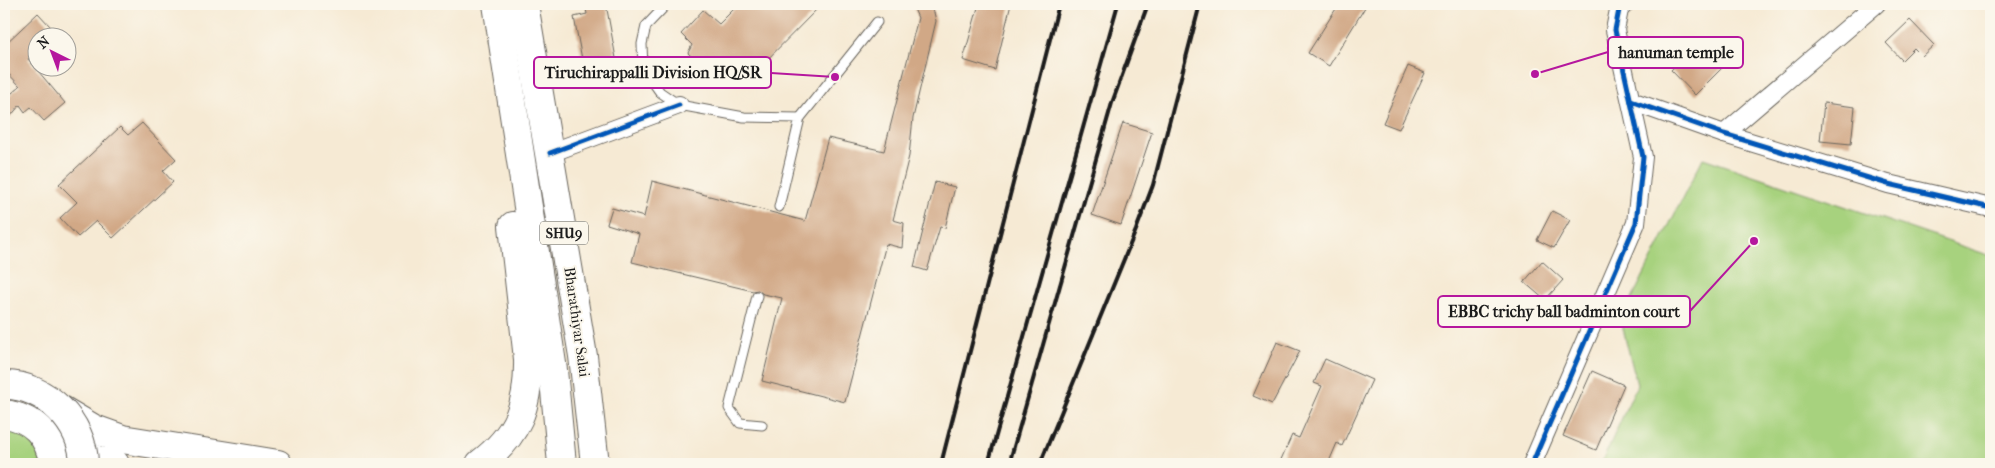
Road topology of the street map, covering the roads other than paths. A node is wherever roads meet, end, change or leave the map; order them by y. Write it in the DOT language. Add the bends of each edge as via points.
graph roads {
  1 [pos="497,4"];
  2 [pos="524,4"];
  3 [pos="667,4"];
  4 [pos="1624,4"];
  5 [pos="1876,4"];
  6 [pos="877,22"];
  7 [pos="1631,102"];
  8 [pos="679,105"];
  9 [pos="800,118"];
  10 [pos="1724,134"];
  11 [pos="550,154"];
  12 [pos="523,174"];
  13 [pos="779,207"];
  14 [pos="1991,208"];
  15 [pos="757,296"];
  16 [pos="4,386"];
  17 [pos="62,410"];
  18 [pos="4,414"];
  19 [pos="35,425"];
  20 [pos="762,425"];
  21 [pos="54,464"];
  22 [pos="84,464"];
  23 [pos="115,464"];
  24 [pos="278,464"];
  25 [pos="480,464"];
  26 [pos="562,464"];
  27 [pos="595,464"];
  28 [pos="1532,464"];
  1 -- 12 [label="main road, Bharathiyar Salai / SHU9"];
  2 -- 11 [label="main road, Bharathiyar Salai / SHU9"];
  3 -- 8 [label="lane" via="646,26 642,44 643,68 660,92"];
  4 -- 7 [label="street" via="1619,10 1615,30"];
  5 -- 10 [label="street"];
  6 -- 9 [label="lane"];
  7 -- 10 [label="street"];
  7 -- 28 [label="street" via="1643,157 1636,223"];
  8 -- 9 [label="lane" via="744,117"];
  8 -- 11 [label="street"];
  9 -- 13 [label="lane"];
  10 -- 14 [label="street" via="1888,184"];
  11 -- 27 [label="main road, Bharathiyar Salai / SHU9" via="583,356"];
  12 -- 25 [label="main road" via="511,208 528,382 518,421 506,441"];
  12 -- 26 [label="main road, Bharathiyar Salai / SHU9" via="553,370"];
  15 -- 20 [label="lane" via="729,408 740,423"];
  16 -- 17 [label="main road, bridge" via="13,385 40,394"];
  17 -- 22 [label="main road, bridge" via="76,430"];
  17 -- 24 [label="main road" via="94,429 122,439"];
  18 -- 19 [label="main road"];
  19 -- 21 [label="main road" via="51,450"];
  19 -- 23 [label="main road" via="96,460"];
}
